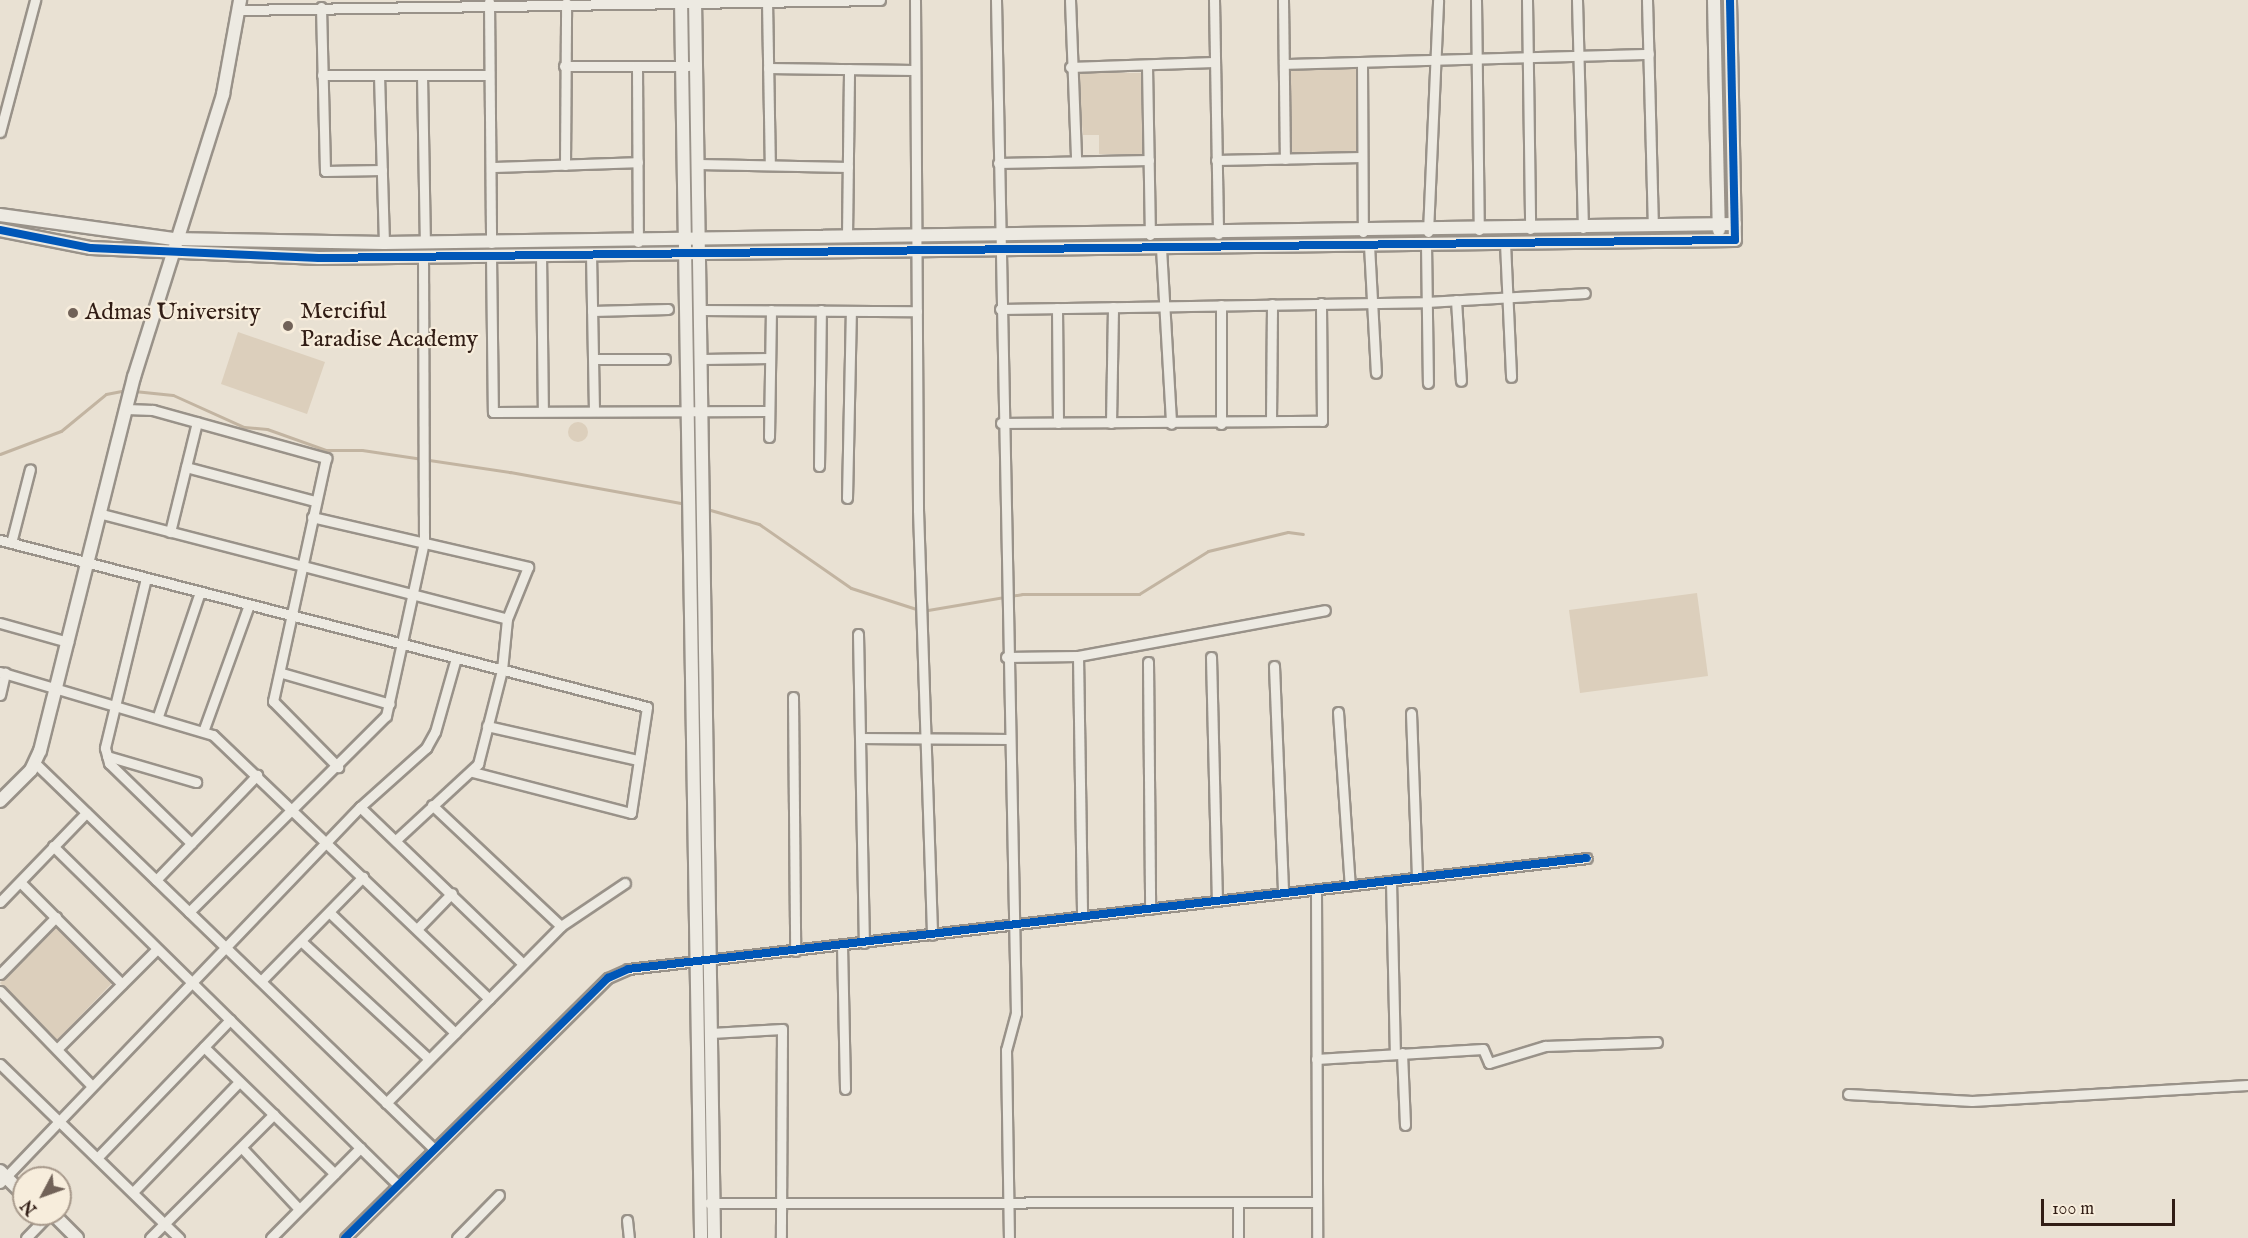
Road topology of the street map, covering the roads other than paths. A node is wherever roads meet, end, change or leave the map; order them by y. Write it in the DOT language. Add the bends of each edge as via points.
graph roads {
  1 [pos="35,0"];
  2 [pos="847,0"];
  3 [pos="880,0"];
  4 [pos="915,0"];
  5 [pos="996,0"];
  6 [pos="1070,0"];
  7 [pos="1214,0"];
  8 [pos="1283,0"];
  9 [pos="1438,0"];
  10 [pos="1476,0"];
  11 [pos="1527,0"];
  12 [pos="1576,0"];
  13 [pos="1647,0"];
  14 [pos="1714,0"];
  15 [pos="1730,0"];
  16 [pos="633,1"];
  17 [pos="681,1"];
  18 [pos="695,1"];
  19 [pos="767,1"];
  20 [pos="423,3"];
  21 [pos="489,3"];
  22 [pos="566,3"];
  23 [pos="238,5"];
  24 [pos="321,7"];
  25 [pos="1649,54"];
  26 [pos="1528,55"];
  27 [pos="1578,55"];
  28 [pos="1477,57"];
  29 [pos="1438,60"];
  30 [pos="1214,62"];
  31 [pos="1284,64"];
  32 [pos="1362,64"];
  33 [pos="564,66"];
  34 [pos="637,66"];
  35 [pos="682,66"];
  36 [pos="696,66"];
  37 [pos="1147,66"];
  38 [pos="768,68"];
  39 [pos="1070,68"];
  40 [pos="849,69"];
  41 [pos="914,70"];
  42 [pos="322,75"];
  43 [pos="379,75"];
  44 [pos="422,75"];
  45 [pos="488,75"];
  46 [pos="0,132"];
  47 [pos="1362,157"];
  48 [pos="1076,159"];
  49 [pos="1285,159"];
  50 [pos="1149,160"];
  51 [pos="1216,160"];
  52 [pos="638,162"];
  53 [pos="998,162"];
  54 [pos="698,164"];
  55 [pos="565,165"];
  56 [pos="770,165"];
  57 [pos="491,167"];
  58 [pos="848,167"];
  59 [pos="382,170"];
  60 [pos="0,215"];
  61 [pos="1719,224"];
  62 [pos="1735,224"];
  63 [pos="1653,226"];
  64 [pos="1583,228"];
  65 [pos="1530,229"];
  66 [pos="0,230"];
  67 [pos="1479,230"];
  68 [pos="1363,232"];
  69 [pos="1150,234"];
  70 [pos="1218,234"];
  71 [pos="847,237"];
  72 [pos="1427,238"];
  73 [pos="173,239"];
  74 [pos="699,239"];
  75 [pos="685,240"];
  76 [pos="1720,240"];
  77 [pos="320,242"];
  78 [pos="638,242"];
  79 [pos="384,243"];
  80 [pos="425,243"];
  81 [pos="1000,243"];
  82 [pos="1505,243"];
  83 [pos="916,244"];
  84 [pos="1369,245"];
  85 [pos="1161,248"];
  86 [pos="491,249"];
  87 [pos="541,254"];
  88 [pos="591,254"];
  89 [pos="686,254"];
  90 [pos="700,254"];
  91 [pos="169,255"];
  92 [pos="423,256"];
  93 [pos="319,258"];
  94 [pos="1585,292"];
  95 [pos="1506,297"];
  96 [pos="1456,300"];
  97 [pos="1426,302"];
  98 [pos="1322,303"];
  99 [pos="1372,303"];
  100 [pos="1272,304"];
  101 [pos="1221,305"];
  102 [pos="1164,306"];
  103 [pos="1113,307"];
  104 [pos="1057,308"];
  105 [pos="668,309"];
  106 [pos="1000,309"];
  107 [pos="701,310"];
  108 [pos="771,310"];
  109 [pos="821,310"];
  110 [pos="592,311"];
  111 [pos="851,311"];
  112 [pos="917,311"];
  113 [pos="770,358"];
  114 [pos="594,359"];
  115 [pos="702,359"];
  116 [pos="665,360"];
  117 [pos="1376,373"];
  118 [pos="1511,377"];
  119 [pos="1461,381"];
  120 [pos="1428,383"];
  121 [pos="127,406"];
  122 [pos="543,411"];
  123 [pos="594,411"];
  124 [pos="689,411"];
  125 [pos="703,411"];
  126 [pos="770,411"];
  127 [pos="1271,421"];
  128 [pos="197,422"];
  129 [pos="1001,423"];
  130 [pos="1058,423"];
  131 [pos="1111,423"];
  132 [pos="1171,424"];
  133 [pos="1221,424"];
  134 [pos="769,437"];
  135 [pos="819,466"];
  136 [pos="186,467"];
  137 [pos="30,469"];
  138 [pos="847,498"];
  139 [pos="315,501"];
  140 [pos="102,514"];
  141 [pos="312,517"];
  142 [pos="170,532"];
  143 [pos="0,540"];
  144 [pos="424,542"];
  145 [pos="11,543"];
  146 [pos="89,563"];
  147 [pos="300,566"];
  148 [pos="146,578"];
  149 [pos="200,592"];
  150 [pos="413,595"];
  151 [pos="249,605"];
  152 [pos="1325,610"];
  153 [pos="289,615"];
  154 [pos="507,619"];
  155 [pos="0,623"];
  156 [pos="858,634"];
  157 [pos="68,642"];
  158 [pos="399,643"];
  159 [pos="1078,656"];
  160 [pos="1006,657"];
  161 [pos="1211,657"];
  162 [pos="456,658"];
  163 [pos="1148,662"];
  164 [pos="1274,666"];
  165 [pos="502,670"];
  166 [pos="3,672"];
  167 [pos="282,673"];
  168 [pos="56,689"];
  169 [pos="0,695"];
  170 [pos="793,697"];
  171 [pos="390,704"];
  172 [pos="113,705"];
  173 [pos="1338,712"];
  174 [pos="1411,713"];
  175 [pos="158,716"];
  176 [pos="487,726"];
  177 [pos="204,729"];
  178 [pos="862,738"];
  179 [pos="925,739"];
  180 [pos="1006,739"];
  181 [pos="107,756"];
  182 [pos="638,760"];
  183 [pos="35,763"];
  184 [pos="338,767"];
  185 [pos="473,772"];
  186 [pos="257,776"];
  187 [pos="196,782"];
  188 [pos="0,801"];
  189 [pos="432,805"];
  190 [pos="360,807"];
  191 [pos="291,808"];
  192 [pos="86,813"];
  193 [pos="397,839"];
  194 [pos="190,843"];
  195 [pos="327,843"];
  196 [pos="53,846"];
  197 [pos="1587,858"];
  198 [pos="363,877"];
  199 [pos="1417,878"];
  200 [pos="156,880"];
  201 [pos="1391,881"];
  202 [pos="20,882"];
  203 [pos="625,883"];
  204 [pos="1350,886"];
  205 [pos="1316,890"];
  206 [pos="1283,893"];
  207 [pos="452,894"];
  208 [pos="1217,901"];
  209 [pos="0,902"];
  210 [pos="1150,909"];
  211 [pos="189,912"];
  212 [pos="329,912"];
  213 [pos="56,917"];
  214 [pos="1082,917"];
  215 [pos="1012,925"];
  216 [pos="561,926"];
  217 [pos="417,929"];
  218 [pos="932,935"];
  219 [pos="301,941"];
  220 [pos="864,943"];
  221 [pos="842,945"];
  222 [pos="227,948"];
  223 [pos="157,949"];
  224 [pos="795,951"];
  225 [pos="697,960"];
  226 [pos="710,961"];
  227 [pos="523,964"];
  228 [pos="0,974"];
  229 [pos="261,981"];
  230 [pos="193,983"];
  231 [pos="122,984"];
  232 [pos="0,991"];
  233 [pos="489,999"];
  234 [pos="230,1020"];
  235 [pos="711,1032"];
  236 [pos="455,1033"];
  237 [pos="1657,1042"];
  238 [pos="204,1047"];
  239 [pos="57,1049"];
  240 [pos="1398,1054"];
  241 [pos="429,1059"];
  242 [pos="1316,1059"];
  243 [pos="0,1064"];
  244 [pos="239,1082"];
  245 [pos="2248,1085"];
  246 [pos="92,1086"];
  247 [pos="845,1089"];
  248 [pos="1848,1094"];
  249 [pos="386,1102"];
  250 [pos="274,1114"];
  251 [pos="59,1122"];
  252 [pos="1405,1125"];
  253 [pos="432,1146"];
  254 [pos="242,1148"];
  255 [pos="360,1148"];
  256 [pos="97,1158"];
  257 [pos="0,1162"];
  258 [pos="335,1174"];
  259 [pos="4,1176"];
  260 [pos="396,1184"];
  261 [pos="133,1192"];
  262 [pos="499,1195"];
  263 [pos="1008,1202"];
  264 [pos="1238,1202"];
  265 [pos="1317,1202"];
  266 [pos="700,1203"];
  267 [pos="714,1203"];
  268 [pos="781,1203"];
  269 [pos="299,1209"];
  270 [pos="627,1220"];
  271 [pos="164,1224"];
  272 [pos="37,1226"];
  273 [pos="57,1226"];
  274 [pos="62,1226"];
  275 [pos="26,1238"];
  276 [pos="67,1238"];
  277 [pos="77,1238"];
  278 [pos="150,1238"];
  279 [pos="179,1238"];
  280 [pos="271,1238"];
  281 [pos="345,1238"];
  282 [pos="457,1238"];
  283 [pos="629,1238"];
  284 [pos="701,1238"];
  285 [pos="714,1238"];
  286 [pos="781,1238"];
  287 [pos="1009,1238"];
  288 [pos="1238,1238"];
  289 [pos="1317,1238"];
  1 -- 46 [label="street"];
  2 -- 3 [label="street"];
  2 -- 19 [label="street"];
  4 -- 41 [label="street"];
  5 -- 53 [label="street"];
  6 -- 39 [label="street"];
  7 -- 30 [label="street"];
  8 -- 31 [label="street"];
  9 -- 29 [label="street"];
  10 -- 28 [label="street"];
  11 -- 26 [label="street"];
  12 -- 27 [label="street"];
  13 -- 25 [label="street"];
  14 -- 61 [label="street"];
  15 -- 62 [label="street"];
  16 -- 17 [label="street"];
  16 -- 22 [label="street"];
  17 -- 18 [label="street"];
  17 -- 35 [label="street"];
  18 -- 19 [label="street"];
  18 -- 36 [label="street"];
  19 -- 38 [label="street"];
  20 -- 21 [label="street"];
  20 -- 24 [label="street"];
  21 -- 22 [label="street"];
  21 -- 45 [label="street"];
  22 -- 33 [label="street"];
  23 -- 24 [label="street"];
  23 -- 73 [label="street" via="224,94"];
  24 -- 42 [label="street"];
  25 -- 27 [label="street"];
  25 -- 63 [label="street"];
  26 -- 27 [label="street"];
  26 -- 28 [label="street"];
  26 -- 65 [label="street"];
  27 -- 64 [label="street"];
  28 -- 29 [label="street"];
  28 -- 67 [label="street"];
  29 -- 32 [label="street"];
  29 -- 72 [label="street"];
  30 -- 37 [label="street"];
  30 -- 51 [label="street"];
  31 -- 32 [label="street"];
  31 -- 49 [label="street"];
  32 -- 47 [label="street"];
  33 -- 34 [label="street"];
  33 -- 55 [label="street"];
  34 -- 35 [label="street"];
  34 -- 52 [label="street"];
  35 -- 36 [label="street"];
  35 -- 75 [label="street"];
  36 -- 54 [label="street"];
  37 -- 39 [label="street"];
  37 -- 50 [label="street"];
  38 -- 40 [label="street"];
  38 -- 56 [label="street"];
  39 -- 48 [label="street"];
  40 -- 41 [label="street"];
  40 -- 58 [label="street"];
  41 -- 83 [label="street"];
  42 -- 43 [label="street"];
  42 -- 59 [label="street" via="325,171"];
  43 -- 44 [label="street"];
  43 -- 59 [label="street"];
  44 -- 45 [label="street"];
  44 -- 80 [label="street"];
  45 -- 57 [label="street"];
  47 -- 49 [label="street"];
  47 -- 68 [label="street"];
  48 -- 50 [label="street"];
  48 -- 53 [label="street"];
  49 -- 51 [label="street"];
  50 -- 69 [label="street"];
  51 -- 70 [label="street"];
  52 -- 55 [label="street"];
  52 -- 78 [label="street"];
  53 -- 81 [label="street"];
  54 -- 56 [label="street"];
  54 -- 74 [label="street"];
  55 -- 57 [label="street"];
  56 -- 58 [label="street"];
  57 -- 86 [label="street"];
  58 -- 71 [label="street"];
  59 -- 79 [label="street"];
  60 -- 73 [label="street"];
  61 -- 62 [label="street"];
  61 -- 63 [label="street"];
  61 -- 76 [label="street"];
  62 -- 76 [label="street" via="1735,240"];
  63 -- 64 [label="street"];
  64 -- 65 [label="street"];
  65 -- 67 [label="street"];
  66 -- 91 [label="street" via="91,248"];
  67 -- 72 [label="street"];
  68 -- 70 [label="street"];
  68 -- 72 [label="street"];
  69 -- 70 [label="street"];
  69 -- 81 [label="street"];
  71 -- 74 [label="street"];
  71 -- 83 [label="street"];
  72 -- 82 [label="street"];
  72 -- 84 [label="street"];
  72 -- 97 [label="street"];
  73 -- 77 [label="street"];
  73 -- 91 [label="street"];
  74 -- 75 [label="street"];
  74 -- 90 [label="street"];
  75 -- 78 [label="street"];
  75 -- 89 [label="street"];
  76 -- 82 [label="street"];
  77 -- 79 [label="street"];
  77 -- 93 [label="street"];
  78 -- 86 [label="street"];
  79 -- 80 [label="street"];
  80 -- 86 [label="street"];
  81 -- 83 [label="street"];
  81 -- 85 [label="street"];
  81 -- 106 [label="street"];
  82 -- 95 [label="street"];
  83 -- 90 [label="street"];
  83 -- 112 [label="street"];
  84 -- 85 [label="street"];
  84 -- 99 [label="street"];
  85 -- 102 [label="street"];
  86 -- 87 [label="street"];
  86 -- 92 [label="street"];
  86 -- 122 [label="street" via="493,412"];
  87 -- 88 [label="street"];
  87 -- 122 [label="street"];
  88 -- 89 [label="street"];
  88 -- 110 [label="street"];
  89 -- 90 [label="street"];
  89 -- 124 [label="street"];
  90 -- 107 [label="street"];
  91 -- 93 [label="street"];
  91 -- 121 [label="street"];
  92 -- 93 [label="street"];
  92 -- 144 [label="street"];
  94 -- 95 [label="street"];
  95 -- 96 [label="street"];
  95 -- 118 [label="street"];
  96 -- 97 [label="street"];
  96 -- 119 [label="street"];
  97 -- 99 [label="street"];
  97 -- 120 [label="street"];
  98 -- 99 [label="street"];
  98 -- 100 [label="street"];
  98 -- 127 [label="street" via="1322,420"];
  99 -- 117 [label="street"];
  100 -- 101 [label="street"];
  100 -- 127 [label="street"];
  101 -- 102 [label="street"];
  101 -- 133 [label="street"];
  102 -- 103 [label="street"];
  102 -- 132 [label="street"];
  103 -- 104 [label="street"];
  103 -- 131 [label="street"];
  104 -- 106 [label="street"];
  104 -- 130 [label="street"];
  105 -- 110 [label="street"];
  106 -- 129 [label="street"];
  107 -- 108 [label="street"];
  107 -- 115 [label="street"];
  108 -- 109 [label="street"];
  108 -- 113 [label="street"];
  109 -- 111 [label="street"];
  109 -- 135 [label="street"];
  110 -- 114 [label="street"];
  111 -- 112 [label="street"];
  111 -- 138 [label="street"];
  112 -- 179 [label="street"];
  113 -- 115 [label="street"];
  113 -- 126 [label="street"];
  114 -- 116 [label="street"];
  114 -- 123 [label="street"];
  115 -- 125 [label="street"];
  121 -- 128 [label="street"];
  121 -- 140 [label="street"];
  122 -- 123 [label="street"];
  123 -- 124 [label="street"];
  124 -- 125 [label="street"];
  124 -- 225 [label="street"];
  125 -- 126 [label="street"];
  125 -- 226 [label="street"];
  126 -- 134 [label="street"];
  127 -- 133 [label="street"];
  128 -- 136 [label="street"];
  128 -- 139 [label="street" via="326,458"];
  129 -- 130 [label="street"];
  129 -- 160 [label="street"];
  130 -- 131 [label="street"];
  131 -- 132 [label="street"];
  132 -- 133 [label="street"];
  136 -- 139 [label="street"];
  136 -- 142 [label="street"];
  137 -- 145 [label="street"];
  139 -- 141 [label="street"];
  140 -- 142 [label="street"];
  140 -- 146 [label="street"];
  141 -- 144 [label="street"];
  141 -- 147 [label="street"];
  142 -- 147 [label="street"];
  143 -- 145 [label="street"];
  144 -- 150 [label="street"];
  144 -- 154 [label="street" via="526,563"];
  145 -- 146 [label="street"];
  146 -- 148 [label="street"];
  146 -- 157 [label="street"];
  147 -- 150 [label="street"];
  147 -- 153 [label="street"];
  148 -- 149 [label="street"];
  148 -- 172 [label="street"];
  149 -- 151 [label="street"];
  149 -- 175 [label="street"];
  150 -- 154 [label="street"];
  150 -- 158 [label="street"];
  151 -- 153 [label="street"];
  151 -- 177 [label="street"];
  152 -- 159 [label="street"];
  153 -- 158 [label="street"];
  153 -- 167 [label="street"];
  154 -- 165 [label="street"];
  155 -- 157 [label="street"];
  156 -- 178 [label="street"];
  157 -- 168 [label="street"];
  158 -- 162 [label="street"];
  158 -- 171 [label="street"];
  159 -- 160 [label="street"];
  159 -- 214 [label="street"];
  160 -- 180 [label="street"];
  161 -- 208 [label="street"];
  162 -- 165 [label="street"];
  162 -- 190 [label="street" via="432,740"];
  163 -- 210 [label="street"];
  164 -- 206 [label="street"];
  165 -- 176 [label="street"];
  165 -- 182 [label="street" via="647,707"];
  166 -- 168 [label="street"];
  166 -- 169 [label="street"];
  167 -- 171 [label="street"];
  167 -- 184 [label="street" via="273,701 276,710"];
  168 -- 172 [label="street"];
  168 -- 183 [label="street"];
  170 -- 224 [label="street"];
  171 -- 184 [label="street" via="386,716"];
  172 -- 175 [label="street"];
  172 -- 181 [label="street"];
  173 -- 204 [label="street"];
  174 -- 199 [label="street"];
  175 -- 177 [label="street"];
  176 -- 182 [label="street"];
  176 -- 185 [label="street"];
  177 -- 186 [label="street"];
  178 -- 179 [label="street"];
  178 -- 220 [label="street"];
  179 -- 180 [label="street"];
  179 -- 218 [label="street"];
  180 -- 215 [label="street"];
  181 -- 187 [label="street"];
  181 -- 194 [label="street"];
  182 -- 185 [label="street" via="631,813"];
  183 -- 188 [label="street"];
  183 -- 192 [label="street"];
  184 -- 191 [label="street"];
  185 -- 189 [label="street"];
  186 -- 191 [label="street"];
  186 -- 194 [label="street"];
  189 -- 193 [label="street"];
  189 -- 216 [label="street"];
  190 -- 193 [label="street"];
  190 -- 195 [label="street"];
  191 -- 195 [label="street"];
  191 -- 211 [label="street"];
  192 -- 196 [label="street"];
  192 -- 200 [label="street"];
  193 -- 207 [label="street"];
  194 -- 200 [label="street"];
  195 -- 198 [label="street"];
  195 -- 222 [label="street"];
  196 -- 202 [label="street"];
  196 -- 223 [label="street"];
  197 -- 199 [label="street"];
  198 -- 212 [label="street"];
  198 -- 217 [label="street"];
  199 -- 201 [label="street"];
  200 -- 211 [label="street"];
  201 -- 204 [label="street"];
  201 -- 240 [label="street"];
  202 -- 209 [label="street"];
  202 -- 213 [label="street"];
  203 -- 216 [label="street"];
  204 -- 205 [label="street"];
  205 -- 206 [label="street"];
  205 -- 242 [label="street"];
  206 -- 208 [label="street"];
  207 -- 217 [label="street"];
  207 -- 227 [label="street"];
  208 -- 210 [label="street"];
  210 -- 214 [label="street"];
  211 -- 222 [label="street"];
  212 -- 219 [label="street"];
  212 -- 236 [label="street"];
  213 -- 228 [label="street"];
  213 -- 231 [label="street"];
  214 -- 215 [label="street"];
  215 -- 218 [label="street"];
  215 -- 263 [label="street" via="1016,1013 1006,1050"];
  216 -- 227 [label="street"];
  217 -- 233 [label="street"];
  218 -- 220 [label="street"];
  219 -- 229 [label="street"];
  219 -- 241 [label="street"];
  220 -- 221 [label="street"];
  221 -- 224 [label="street"];
  221 -- 247 [label="street"];
  222 -- 229 [label="street"];
  222 -- 230 [label="street"];
  223 -- 230 [label="street"];
  223 -- 231 [label="street"];
  224 -- 226 [label="street"];
  225 -- 226 [label="street"];
  225 -- 253 [label="street" via="640,966 609,978"];
  225 -- 266 [label="street"];
  226 -- 235 [label="street"];
  227 -- 233 [label="street"];
  229 -- 249 [label="street"];
  230 -- 234 [label="street"];
  230 -- 246 [label="street"];
  231 -- 239 [label="street"];
  232 -- 239 [label="street"];
  233 -- 236 [label="street"];
  234 -- 238 [label="street"];
  234 -- 255 [label="street"];
  235 -- 267 [label="street"];
  235 -- 268 [label="street" via="782,1029"];
  236 -- 241 [label="street"];
  237 -- 240 [label="street" via="1545,1046 1489,1063 1483,1049"];
  238 -- 244 [label="street"];
  238 -- 256 [label="street"];
  239 -- 246 [label="street"];
  240 -- 242 [label="street"];
  240 -- 252 [label="street"];
  241 -- 249 [label="street"];
  242 -- 265 [label="street"];
  243 -- 251 [label="street"];
  244 -- 250 [label="street"];
  244 -- 261 [label="street"];
  245 -- 248 [label="street" via="1972,1101"];
  246 -- 251 [label="street"];
  249 -- 253 [label="street"];
  250 -- 254 [label="street"];
  250 -- 258 [label="street"];
  251 -- 256 [label="street"];
  251 -- 259 [label="street"];
  253 -- 260 [label="street"];
  254 -- 269 [label="street"];
  254 -- 271 [label="street"];
  255 -- 258 [label="street"];
  255 -- 260 [label="street"];
  256 -- 261 [label="street"];
  257 -- 259 [label="street"];
  258 -- 269 [label="street"];
  260 -- 281 [label="street"];
  261 -- 271 [label="street"];
  262 -- 282 [label="street"];
  263 -- 264 [label="street"];
  263 -- 268 [label="street"];
  263 -- 287 [label="street"];
  264 -- 265 [label="street"];
  264 -- 288 [label="street"];
  265 -- 289 [label="street"];
  266 -- 267 [label="street"];
  266 -- 284 [label="street"];
  267 -- 268 [label="street"];
  267 -- 285 [label="street"];
  268 -- 286 [label="street"];
  269 -- 280 [label="street"];
  270 -- 283 [label="street"];
  271 -- 278 [label="street"];
  271 -- 279 [label="street"];
  272 -- 275 [label="street"];
  273 -- 276 [label="street"];
  274 -- 277 [label="street"];
}
